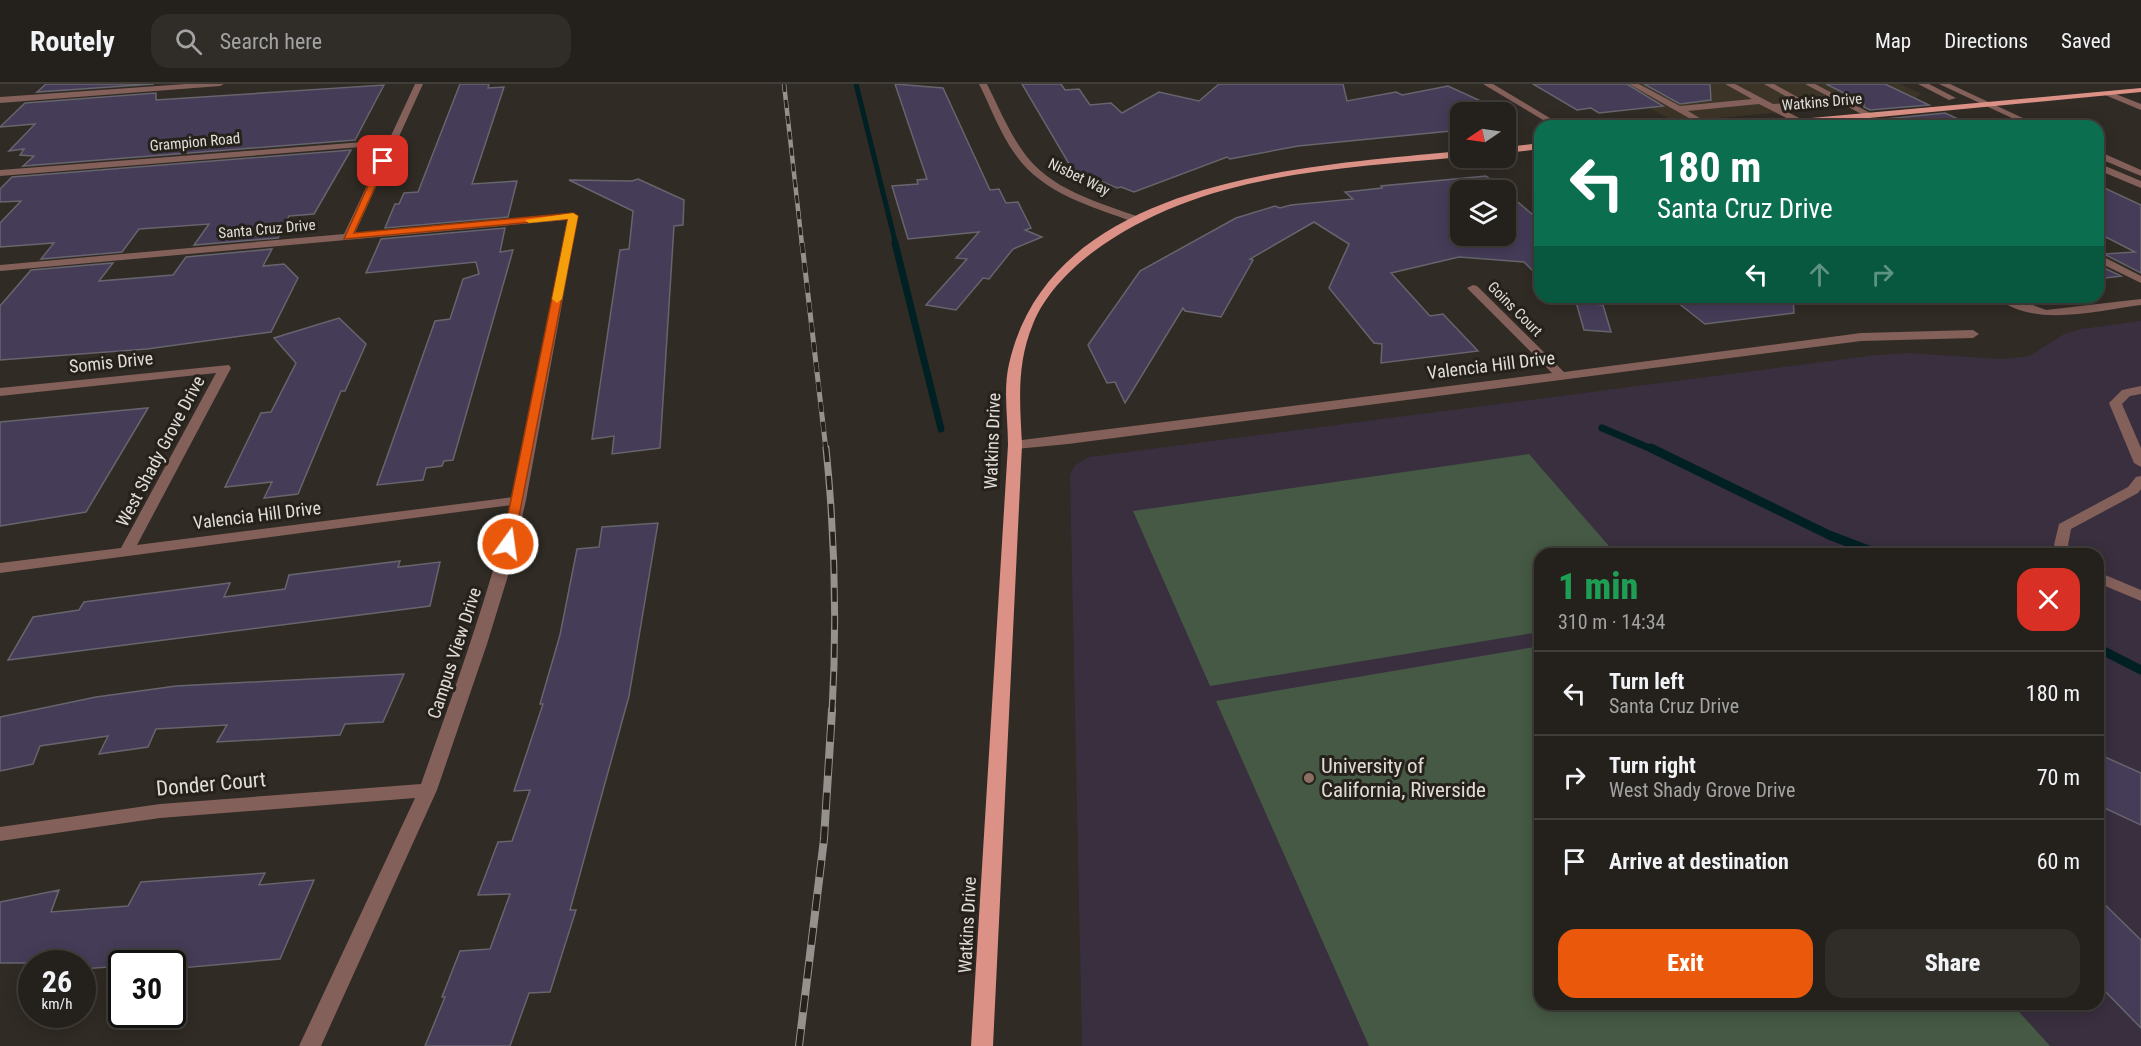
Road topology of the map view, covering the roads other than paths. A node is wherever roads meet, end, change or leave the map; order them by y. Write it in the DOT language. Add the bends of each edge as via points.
graph roads {
  1 [pos="220,84"];
  2 [pos="419,84"];
  3 [pos="983,84"];
  4 [pos="1487,84"];
  5 [pos="1633,84"];
  6 [pos="1729,84"];
  7 [pos="1768,84"];
  8 [pos="1809,84"];
  9 [pos="1922,84"];
  10 [pos="1942,84"];
  11 [pos="2141,90"];
  12 [pos="2108,93"];
  13 [pos="0,100"];
  14 [pos="1761,101"];
  15 [pos="1988,105"];
  16 [pos="1970,106"];
  17 [pos="2141,106"];
  18 [pos="1772,107"];
  19 [pos="1679,109"];
  20 [pos="1872,116"];
  21 [pos="1834,119"];
  22 [pos="1549,120"];
  23 [pos="1698,120"];
  24 [pos="1796,120"];
  25 [pos="1823,120"];
  26 [pos="1999,120"];
  27 [pos="2022,120"];
  28 [pos="392,142"];
  29 [pos="1534,147"];
  30 [pos="1516,149"];
  31 [pos="1450,155"];
  32 [pos="2104,157"];
  33 [pos="2104,169"];
  34 [pos="0,173"];
  35 [pos="2141,173"];
  36 [pos="2141,185"];
  37 [pos="573,216"];
  38 [pos="1138,220"];
  39 [pos="348,237"];
  40 [pos="2104,260"];
  41 [pos="0,268"];
  42 [pos="2141,279"];
  43 [pos="1473,288"];
  44 [pos="2141,302"];
  45 [pos="2016,303"];
  46 [pos="1973,334"];
  47 [pos="225,368"];
  48 [pos="1562,376"];
  49 [pos="2141,390"];
  50 [pos="0,392"];
  51 [pos="1015,445"];
  52 [pos="2141,463"];
  53 [pos="2141,480"];
  54 [pos="519,500"];
  55 [pos="2063,548"];
  56 [pos="126,552"];
  57 [pos="0,568"];
  58 [pos="2104,581"];
  59 [pos="2141,596"];
  60 [pos="428,790"];
  61 [pos="0,834"];
  62 [pos="310,1046"];
  63 [pos="982,1046"];
  1 -- 13 [label="street"];
  2 -- 28 [label="street"];
  3 -- 38 [label="street, Nisbet Way" via="1018,151 1038,175 1067,192"];
  4 -- 22 [label="street"];
  5 -- 19 [label="street"];
  6 -- 14 [label="street"];
  7 -- 18 [label="street" via="1806,104"];
  8 -- 20 [label="street"];
  9 -- 16 [label="street"];
  10 -- 15 [label="street"];
  11 -- 12 [label="main road, Watkins Drive"];
  12 -- 15 [label="main road, Watkins Drive"];
  12 -- 17 [label="street"];
  14 -- 18 [label="street"];
  14 -- 19 [label="street"];
  15 -- 16 [label="main road, Watkins Drive"];
  15 -- 27 [label="street"];
  16 -- 20 [label="main road, Watkins Drive"];
  16 -- 26 [label="street"];
  18 -- 24 [label="street"];
  19 -- 23 [label="street"];
  20 -- 21 [label="main road, Watkins Drive"];
  21 -- 25 [label="main road, Watkins Drive"];
  28 -- 34 [label="street, Grampion Road"];
  28 -- 39 [label="street"];
  29 -- 30 [label="main road"];
  31 -- 38 [label="main road, Watkins Drive" via="1262,178 1216,190"];
  32 -- 35 [label="street"];
  33 -- 36 [label="street"];
  37 -- 39 [label="street, Santa Cruz Drive"];
  37 -- 54 [label="street, Campus View Drive"];
  38 -- 51 [label="main road, Watkins Drive" via="1080,256 1037,306 1015,363"];
  39 -- 41 [label="street, Santa Cruz Drive"];
  40 -- 42 [label="street"];
  43 -- 48 [label="street, Goins Court"];
  44 -- 45 [label="street" via="2046,313"];
  46 -- 48 [label="street, Valencia Hill Drive" via="1861,337"];
  47 -- 50 [label="street, Somis Drive"];
  47 -- 56 [label="street, West Shady Grove Drive"];
  48 -- 51 [label="street, Valencia Hill Drive"];
  49 -- 52 [label="street" via="2126,393 2115,403"];
  51 -- 63 [label="main road, Watkins Drive"];
  53 -- 55 [label="street" via="2133,490 2064,527"];
  54 -- 56 [label="street, Valencia Hill Drive"];
  54 -- 60 [label="street, Campus View Drive" via="479,644"];
  56 -- 57 [label="street, Valencia Hill Drive"];
  58 -- 59 [label="street"];
  60 -- 61 [label="street, Donder Court" via="177,808"];
  60 -- 62 [label="street, Campus View Drive"];
}
